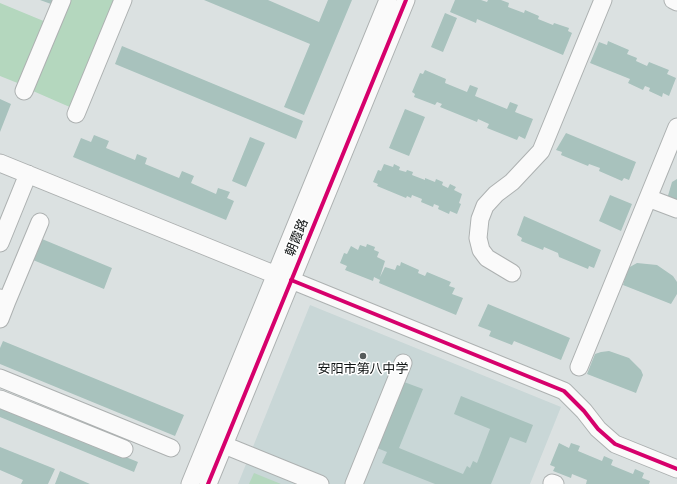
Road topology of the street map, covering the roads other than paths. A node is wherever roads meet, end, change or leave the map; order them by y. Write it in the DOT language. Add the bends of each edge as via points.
graph roads {
  1 [pos="62,0"];
  2 [pos="123,0"];
  3 [pos="388,0"];
  4 [pos="406,0"];
  5 [pos="603,0"];
  6 [pos="673,0"];
  7 [pos="677,2"];
  8 [pos="24,91"];
  9 [pos="76,114"];
  10 [pos="677,127"];
  11 [pos="0,163"];
  12 [pos="28,174"];
  13 [pos="648,198"];
  14 [pos="677,209"];
  15 [pos="40,222"];
  16 [pos="0,243"];
  17 [pos="512,274"];
  18 [pos="283,278"];
  19 [pos="4,299"];
  20 [pos="0,319"];
  21 [pos="403,363"];
  22 [pos="579,367"];
  23 [pos="0,378"];
  24 [pos="0,399"];
  25 [pos="224,444"];
  26 [pos="171,448"];
  27 [pos="124,449"];
  28 [pos="677,468"];
  29 [pos="190,484"];
  30 [pos="208,484"];
  31 [pos="320,484"];
  32 [pos="354,484"];
  1 -- 8 [label="street"];
  2 -- 9 [label="street"];
  3 -- 18 [label="street, 朝霞路"];
  4 -- 18 [label="street, 朝霞路"];
  5 -- 17 [label="street" via="541,152 485,206 480,219 478,238 481,250 487,258"];
  6 -- 7 [label="street"];
  10 -- 13 [label="street"];
  11 -- 12 [label="street"];
  12 -- 16 [label="street"];
  12 -- 18 [label="street"];
  13 -- 14 [label="street"];
  13 -- 22 [label="street"];
  15 -- 19 [label="street"];
  18 -- 25 [label="street, 朝霞路"];
  18 -- 28 [label="street" via="564,391 615,444"];
  18 -- 29 [label="street, 朝霞路"];
  19 -- 20 [label="street"];
  21 -- 32 [label="street"];
  23 -- 26 [label="street"];
  24 -- 27 [label="street"];
  25 -- 30 [label="street, 朝霞路"];
  25 -- 31 [label="street"];
}
